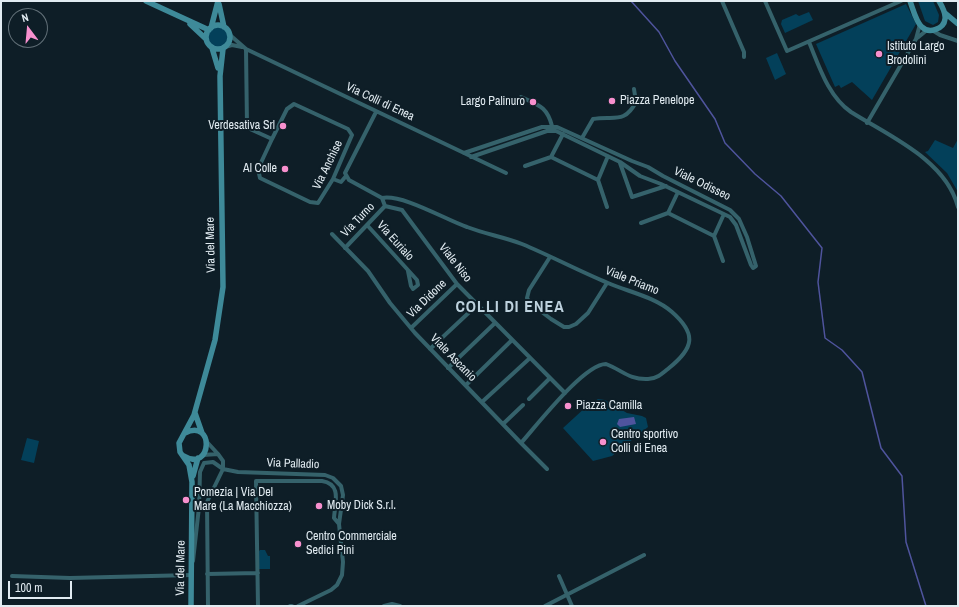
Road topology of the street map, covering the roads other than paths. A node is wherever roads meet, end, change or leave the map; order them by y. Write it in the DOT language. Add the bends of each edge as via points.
graph roads {
  1 [pos="146,1"];
  2 [pos="218,1"];
  3 [pos="722,1"];
  4 [pos="765,1"];
  5 [pos="901,1"];
  6 [pos="910,1"];
  7 [pos="940,1"];
  8 [pos="945,13"];
  9 [pos="185,20"];
  10 [pos="920,24"];
  11 [pos="958,24"];
  12 [pos="941,26"];
  13 [pos="224,27"];
  14 [pos="210,29"];
  15 [pos="930,30"];
  16 [pos="230,35"];
  17 [pos="944,36"];
  18 [pos="206,39"];
  19 [pos="916,39"];
  20 [pos="958,41"];
  21 [pos="809,42"];
  22 [pos="212,48"];
  23 [pos="224,48"];
  24 [pos="246,49"];
  25 [pos="744,57"];
  26 [pos="220,76"];
  27 [pos="634,89"];
  28 [pos="521,97"];
  29 [pos="376,112"];
  30 [pos="867,123"];
  31 [pos="552,126"];
  32 [pos="526,132"];
  33 [pos="563,134"];
  34 [pos="529,137"];
  35 [pos="582,138"];
  36 [pos="272,139"];
  37 [pos="464,153"];
  38 [pos="608,156"];
  39 [pos="472,157"];
  40 [pos="551,157"];
  41 [pos="620,162"];
  42 [pos="639,164"];
  43 [pos="525,166"];
  44 [pos="654,170"];
  45 [pos="634,172"];
  46 [pos="506,173"];
  47 [pos="346,176"];
  48 [pos="332,179"];
  49 [pos="598,180"];
  50 [pos="649,180"];
  51 [pos="666,186"];
  52 [pos="692,191"];
  53 [pos="678,192"];
  54 [pos="690,197"];
  55 [pos="382,198"];
  56 [pos="406,202"];
  57 [pos="385,206"];
  58 [pos="607,207"];
  59 [pos="958,207"];
  60 [pos="402,210"];
  61 [pos="668,213"];
  62 [pos="724,214"];
  63 [pos="641,222"];
  64 [pos="367,225"];
  65 [pos="332,234"];
  66 [pos="714,236"];
  67 [pos="345,248"];
  68 [pos="550,257"];
  69 [pos="723,261"];
  70 [pos="408,271"];
  71 [pos="607,283"];
  72 [pos="457,284"];
  73 [pos="477,305"];
  74 [pos="495,323"];
  75 [pos="410,328"];
  76 [pos="512,340"];
  77 [pos="430,349"];
  78 [pos="530,358"];
  79 [pos="448,368"];
  80 [pos="550,378"];
  81 [pos="466,385"];
  82 [pos="565,393"];
  83 [pos="529,398"];
  84 [pos="482,402"];
  85 [pos="523,405"];
  86 [pos="195,410"];
  87 [pos="503,424"];
  88 [pos="184,433"];
  89 [pos="202,434"];
  90 [pos="207,442"];
  91 [pos="521,442"];
  92 [pos="218,454"];
  93 [pos="184,456"];
  94 [pos="200,456"];
  95 [pos="223,469"];
  96 [pos="548,469"];
  97 [pos="192,482"];
  98 [pos="339,524"];
  99 [pos="644,555"];
  100 [pos="192,567"];
  101 [pos="258,573"];
  102 [pos="207,574"];
  103 [pos="192,575"];
  104 [pos="12,576"];
  105 [pos="559,576"];
  106 [pos="567,594"];
  107 [pos="191,606"];
  108 [pos="208,606"];
  109 [pos="258,606"];
  110 [pos="298,606"];
  111 [pos="384,606"];
  112 [pos="400,606"];
  113 [pos="545,606"];
  114 [pos="572,606"];
  1 -- 9 [label="main road"];
  2 -- 13 [label="main road"];
  2 -- 14 [label="main road"];
  3 -- 25 [label="street"];
  4 -- 21 [label="street" via="787,51"];
  5 -- 21 [label="street"];
  6 -- 10 [label="main road"];
  7 -- 8 [label="main road"];
  8 -- 11 [label="main road"];
  8 -- 12 [label="main road" via="945,20"];
  9 -- 14 [label="main road"];
  9 -- 18 [label="main road"];
  10 -- 15 [label="main road"];
  10 -- 19 [label="street"];
  11 -- 12 [label="main road"];
  12 -- 15 [label="main road"];
  12 -- 17 [label="street"];
  13 -- 14 [label="main road"];
  13 -- 16 [label="main road"];
  14 -- 18 [label="main road"];
  15 -- 17 [label="street"];
  15 -- 19 [label="street"];
  16 -- 23 [label="main road"];
  16 -- 24 [label="street, Via Colli di Enea"];
  17 -- 20 [label="street"];
  18 -- 22 [label="main road"];
  19 -- 30 [label="street"];
  21 -- 30 [label="street" via="838,101"];
  22 -- 23 [label="main road"];
  22 -- 26 [label="main road, Via del Mare"];
  23 -- 24 [label="street, Via Colli di Enea" via="234,45"];
  23 -- 26 [label="main road, Via del Mare"];
  24 -- 29 [label="street, Via Colli di Enea"];
  24 -- 36 [label="street" via="247,126"];
  26 -- 86 [label="main road, Via del Mare" via="223,287 216,336"];
  27 -- 35 [label="street" via="636,102 626,116 593,119"];
  28 -- 31 [label="street" via="544,108 549,114"];
  29 -- 37 [label="street, Via Colli di Enea"];
  29 -- 47 [label="street" via="345,170"];
  30 -- 59 [label="street" via="930,163 948,183"];
  31 -- 32 [label="street"];
  31 -- 35 [label="street, Viale Odisseo"];
  32 -- 34 [label="street"];
  32 -- 37 [label="street"];
  33 -- 34 [label="street, Viale Odisseo" via="550,130"];
  33 -- 38 [label="street, Viale Odisseo"];
  33 -- 40 [label="street"];
  34 -- 39 [label="street, Viale Odisseo"];
  35 -- 42 [label="street, Viale Odisseo"];
  36 -- 48 [label="street, Via Anchise" via="258,169 260,178 316,204 322,200"];
  36 -- 48 [label="street, Via Anchise" via="287,109 294,104 349,130 352,134 351,140"];
  37 -- 39 [label="street, Via Colli di Enea"];
  38 -- 41 [label="street, Viale Odisseo"];
  38 -- 49 [label="street"];
  39 -- 46 [label="street, Via Colli di Enea"];
  40 -- 43 [label="street"];
  40 -- 49 [label="street"];
  41 -- 45 [label="street, Viale Odisseo"];
  41 -- 51 [label="street" via="632,197"];
  42 -- 44 [label="street, Viale Odisseo"];
  42 -- 45 [label="street"];
  44 -- 50 [label="street" via="654,176"];
  44 -- 52 [label="street, Viale Odisseo"];
  45 -- 50 [label="street, Viale Odisseo"];
  47 -- 48 [label="street" via="341,182"];
  47 -- 55 [label="street"];
  49 -- 58 [label="street"];
  50 -- 51 [label="street, Viale Odisseo"];
  51 -- 53 [label="street, Viale Odisseo"];
  52 -- 54 [label="street"];
  52 -- 62 [label="street, Viale Odisseo" via="726,207 736,216 751,246 757,264 755,268 751,265 735,223"];
  53 -- 54 [label="street, Viale Odisseo"];
  53 -- 61 [label="street"];
  54 -- 62 [label="street, Viale Odisseo"];
  55 -- 56 [label="street, Viale Priamo"];
  55 -- 57 [label="street"];
  56 -- 60 [label="street"];
  56 -- 68 [label="street, Viale Priamo" via="465,227 517,242"];
  57 -- 60 [label="street"];
  57 -- 64 [label="street, Via Turno"];
  60 -- 72 [label="street, Viale Niso"];
  61 -- 63 [label="street"];
  61 -- 66 [label="street"];
  62 -- 66 [label="street"];
  64 -- 67 [label="street, Via Turno"];
  64 -- 70 [label="street, Via Eurialo"];
  65 -- 67 [label="street, Viale Ascanio"];
  66 -- 69 [label="street"];
  67 -- 75 [label="street, Viale Ascanio" via="368,270"];
  68 -- 71 [label="street, Viale Priamo"];
  68 -- 71 [label="street" via="529,290 527,298 530,303 564,327 572,326 586,315"];
  71 -- 82 [label="street, Viale Priamo" via="670,310 686,329 689,348 681,358 655,378 632,377 602,364 592,368"];
  72 -- 73 [label="street, Viale Niso"];
  72 -- 75 [label="street, Via Didone"];
  73 -- 74 [label="street, Viale Niso"];
  73 -- 77 [label="street"];
  74 -- 76 [label="street, Viale Niso"];
  74 -- 79 [label="street"];
  75 -- 77 [label="street, Viale Ascanio"];
  76 -- 78 [label="street, Viale Niso"];
  76 -- 81 [label="street"];
  77 -- 79 [label="street, Viale Ascanio"];
  78 -- 80 [label="street, Viale Niso"];
  78 -- 84 [label="street"];
  79 -- 81 [label="street, Viale Ascanio"];
  80 -- 82 [label="street, Viale Niso"];
  80 -- 83 [label="street"];
  81 -- 84 [label="street, Viale Ascanio"];
  82 -- 91 [label="street"];
  84 -- 87 [label="street, Viale Ascanio"];
  85 -- 87 [label="street"];
  86 -- 88 [label="main road, Via del Mare" via="191,423"];
  86 -- 89 [label="main road, Via del Mare"];
  87 -- 91 [label="street, Viale Ascanio"];
  88 -- 89 [label="main road" via="194,430"];
  88 -- 93 [label="main road, Via del Mare" via="178,443"];
  89 -- 90 [label="main road, Via del Mare"];
  90 -- 92 [label="street"];
  90 -- 94 [label="main road, Via del Mare" via="206,451"];
  91 -- 96 [label="street, Viale Ascanio"];
  92 -- 94 [label="street"];
  92 -- 95 [label="street" via="223,461"];
  93 -- 94 [label="main road" via="191,459"];
  93 -- 97 [label="main road, Via del Mare"];
  94 -- 97 [label="main road, Via del Mare"];
  95 -- 98 [label="street, Via Palladio" via="241,473 316,474 331,477 339,484 343,493"];
  95 -- 100 [label="street, Via Palladio" via="210,461 204,463 201,468"];
  95 -- 102 [label="street" via="207,500"];
  97 -- 100 [label="main road, Via del Mare"];
  98 -- 101 [label="street" via="334,518 336,492 331,484 322,481 256,480"];
  98 -- 110 [label="street, Via Palladio" via="344,565 341,578 331,590"];
  99 -- 106 [label="street"];
  100 -- 103 [label="main road, Via del Mare"];
  101 -- 102 [label="street"];
  101 -- 109 [label="street"];
  102 -- 108 [label="street"];
  103 -- 104 [label="street" via="70,578"];
  103 -- 107 [label="main road, Via del Mare"];
  105 -- 106 [label="street"];
  106 -- 113 [label="street"];
  106 -- 114 [label="street"];
  111 -- 112 [label="street"];
}
